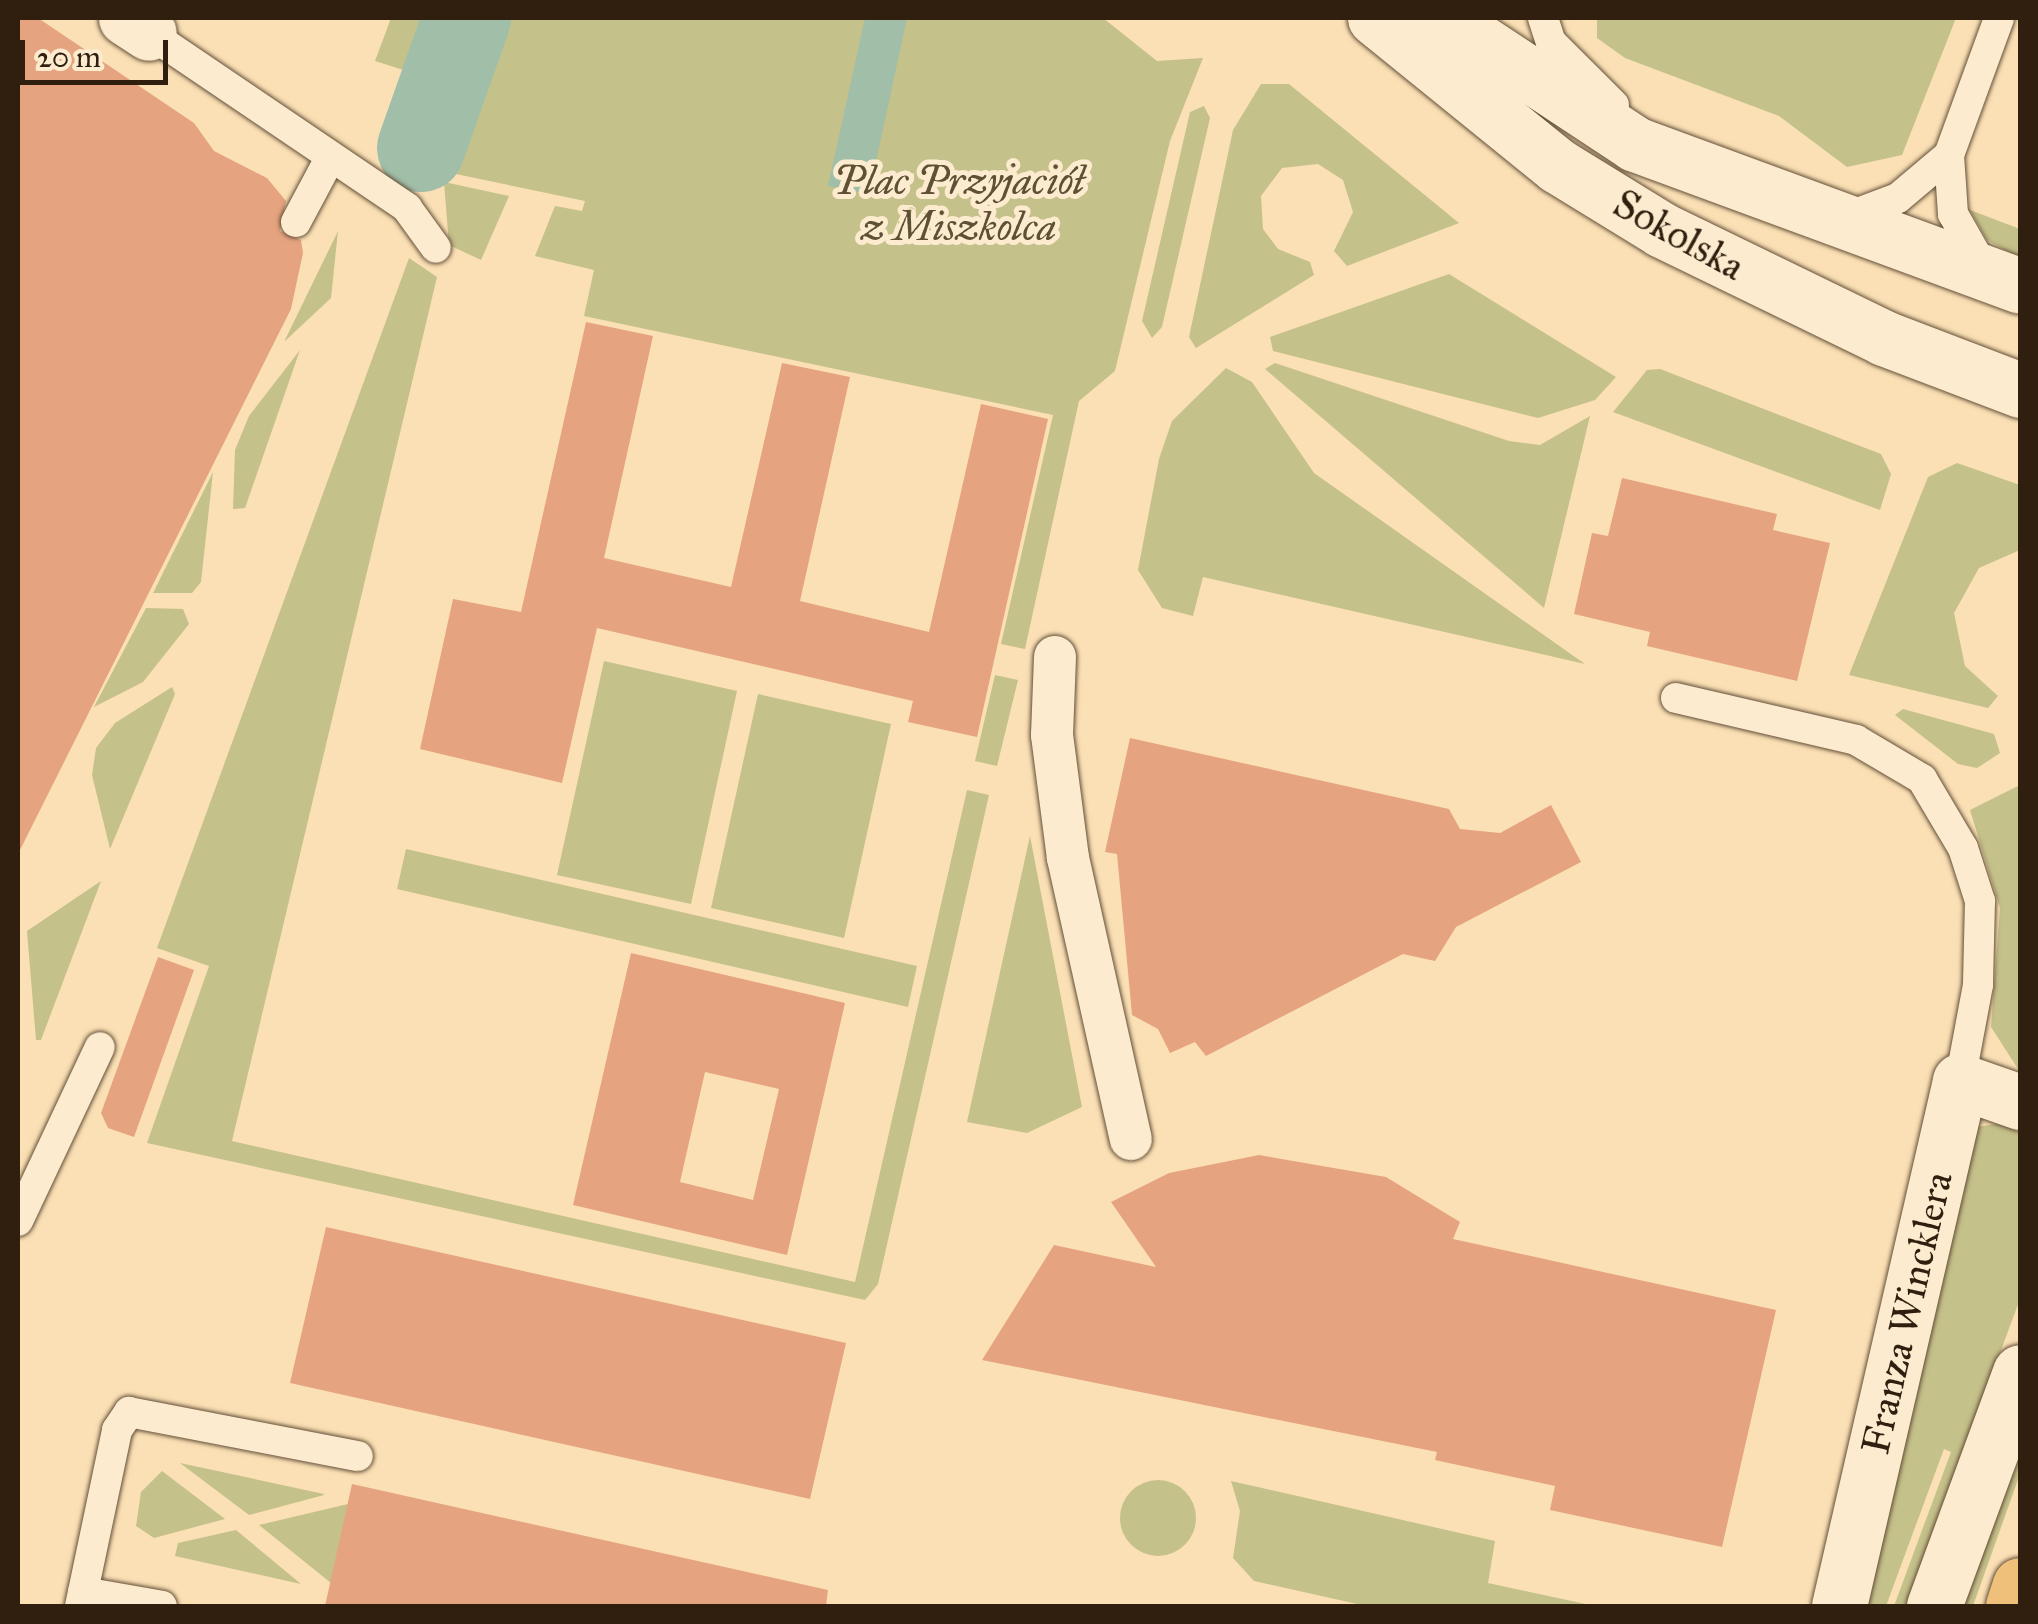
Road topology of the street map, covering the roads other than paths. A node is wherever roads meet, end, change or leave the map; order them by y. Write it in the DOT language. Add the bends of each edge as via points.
graph roads {
  1 [pos="1375,18"];
  2 [pos="1444,18"];
  3 [pos="1543,18"];
  4 [pos="1999,18"];
  5 [pos="138,25"];
  6 [pos="1657,152"];
  7 [pos="1950,155"];
  8 [pos="330,158"];
  9 [pos="1840,219"];
  10 [pos="296,222"];
  11 [pos="436,248"];
  12 [pos="2006,280"];
  13 [pos="2020,390"];
  14 [pos="1055,657"];
  15 [pos="1676,698"];
  16 [pos="100,1048"];
  17 [pos="1960,1081"];
  18 [pos="2020,1102"];
  19 [pos="1131,1139"];
  20 [pos="18,1221"];
  21 [pos="2020,1372"];
  22 [pos="358,1456"];
  23 [pos="2020,1585"];
  24 [pos="82,1599"];
  25 [pos="162,1606"];
  26 [pos="1840,1606"];
  27 [pos="1934,1606"];
  28 [pos="2013,1606"];
  1 -- 13 [label="street, Sokolska" via="1558,166 1662,230 1853,324"];
  2 -- 6 [label="street, Sokolska" via="1593,121"];
  3 -- 6 [label="lane" via="1551,42"];
  4 -- 7 [label="lane"];
  5 -- 8 [label="lane"];
  6 -- 9 [label="street, Sokolska"];
  7 -- 9 [label="lane" via="1898,198"];
  7 -- 12 [label="lane" via="1958,228"];
  8 -- 10 [label="lane"];
  8 -- 11 [label="lane" via="408,208"];
  9 -- 12 [label="street, Sokolska"];
  14 -- 19 [label="street" via="1052,735 1068,858"];
  15 -- 17 [label="lane" via="1856,740 1922,778 1964,848 1980,901 1978,985"];
  16 -- 20 [label="lane"];
  17 -- 18 [label="street"];
  17 -- 26 [label="street, Franza Wincklera"];
  21 -- 27 [label="street"];
  22 -- 24 [label="lane" via="130,1412 117,1430"];
  23 -- 28 [label="main road"];
  24 -- 25 [label="lane"];
}
